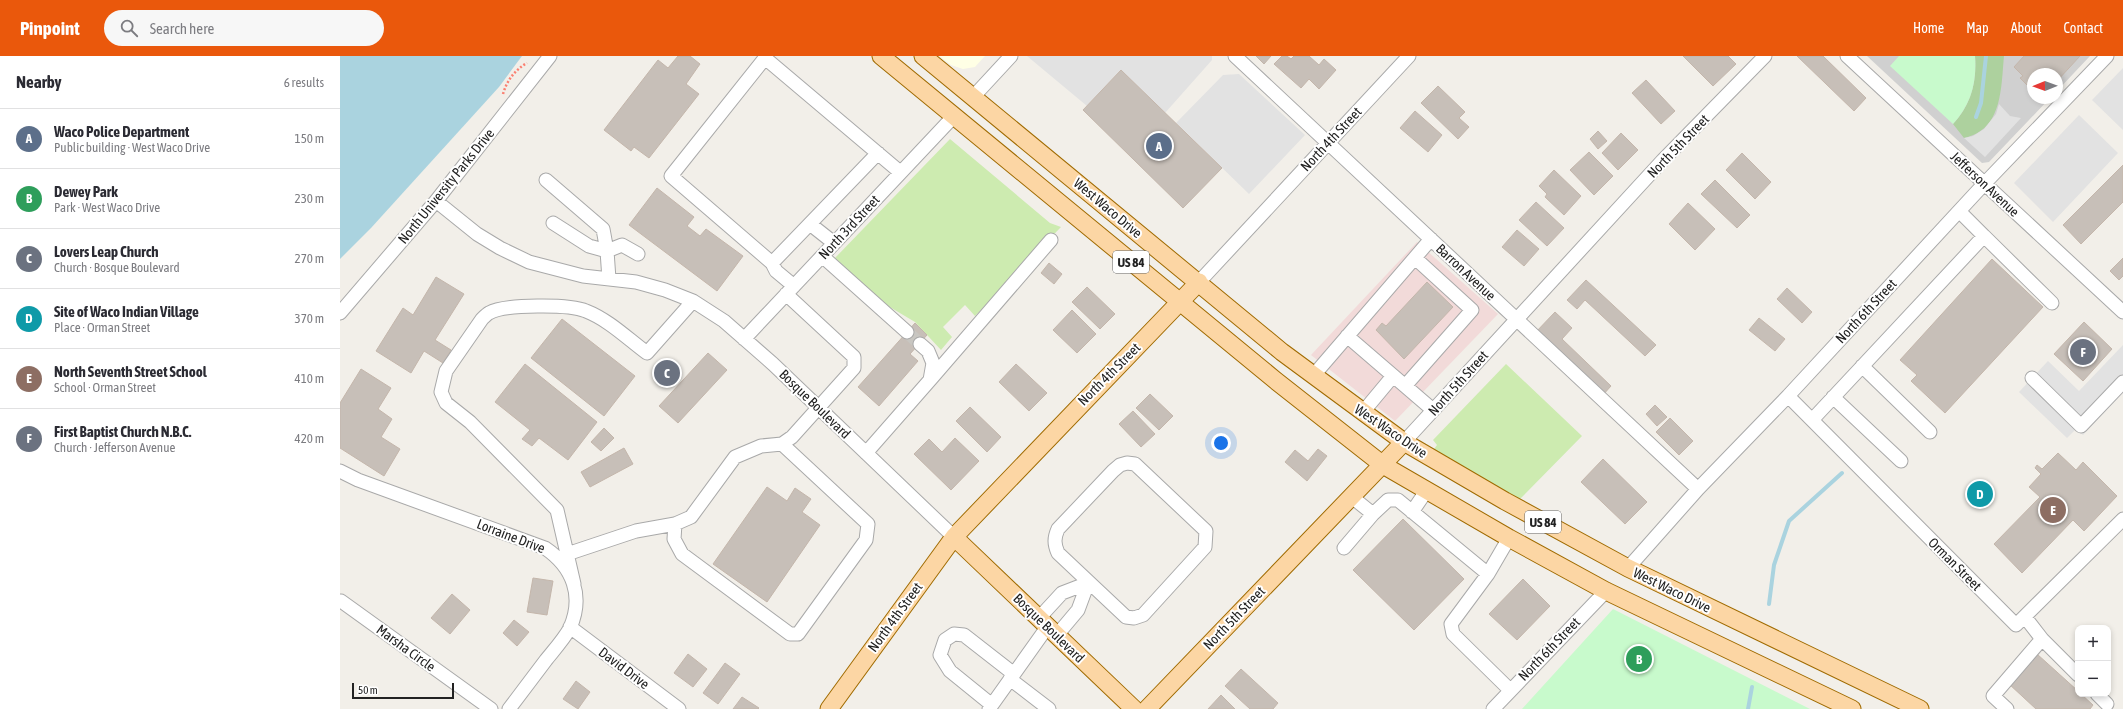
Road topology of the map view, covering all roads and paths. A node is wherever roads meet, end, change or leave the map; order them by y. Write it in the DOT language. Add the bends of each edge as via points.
graph roads {
  1 [pos="550,56"];
  2 [pos="881,56"];
  3 [pos="924,56"];
  4 [pos="1011,56"];
  5 [pos="1235,56"];
  6 [pos="1409,56"];
  7 [pos="1766,56"];
  8 [pos="1847,56"];
  9 [pos="2107,56"];
  10 [pos="974,96"];
  11 [pos="954,116"];
  12 [pos="1327,142"];
  13 [pos="878,154"];
  14 [pos="900,172"];
  15 [pos="546,180"];
  16 [pos="1984,184"];
  17 [pos="436,201"];
  18 [pos="1959,211"];
  19 [pos="553,222"];
  20 [pos="810,224"];
  21 [pos="1984,236"];
  22 [pos="1431,239"];
  23 [pos="1051,240"];
  24 [pos="834,243"];
  25 [pos="608,251"];
  26 [pos="638,254"];
  27 [pos="822,256"];
  28 [pos="1414,258"];
  29 [pos="772,263"];
  30 [pos="609,279"];
  31 [pos="1199,282"];
  32 [pos="790,290"];
  33 [pos="693,301"];
  34 [pos="1180,302"];
  35 [pos="2052,303"];
  36 [pos="2123,312"];
  37 [pos="340,313"];
  38 [pos="1516,319"];
  39 [pos="907,332"];
  40 [pos="1347,336"];
  41 [pos="744,339"];
  42 [pos="920,344"];
  43 [pos="1862,366"];
  44 [pos="1313,376"];
  45 [pos="1393,376"];
  46 [pos="2032,378"];
  47 [pos="930,380"];
  48 [pos="2123,382"];
  49 [pos="1404,386"];
  50 [pos="1788,396"];
  51 [pos="1833,397"];
  52 [pos="818,407"];
  53 [pos="1433,410"];
  54 [pos="1363,412"];
  55 [pos="1812,420"];
  56 [pos="1930,432"];
  57 [pos="1404,442"];
  58 [pos="782,444"];
  59 [pos="866,453"];
  60 [pos="1901,461"];
  61 [pos="1383,465"];
  62 [pos="340,471"];
  63 [pos="1698,489"];
  64 [pos="1426,490"];
  65 [pos="1352,497"];
  66 [pos="1412,512"];
  67 [pos="1373,514"];
  68 [pos="2123,519"];
  69 [pos="675,524"];
  70 [pos="954,537"];
  71 [pos="1509,538"];
  72 [pos="1344,548"];
  73 [pos="568,554"];
  74 [pos="1628,568"];
  75 [pos="1488,574"];
  76 [pos="1088,582"];
  77 [pos="574,584"];
  78 [pos="1606,590"];
  79 [pos="341,601"];
  80 [pos="2025,617"];
  81 [pos="1048,626"];
  82 [pos="570,627"];
  83 [pos="2042,639"];
  84 [pos="2075,672"];
  85 [pos="1012,677"];
  86 [pos="1510,690"];
  87 [pos="2099,697"];
  88 [pos="991,707"];
  89 [pos="2107,707"];
  90 [pos="491,709"];
  91 [pos="509,709"];
  92 [pos="679,709"];
  93 [pos="829,709"];
  94 [pos="1049,709"];
  95 [pos="1134,709"];
  96 [pos="1148,709"];
  97 [pos="1493,709"];
  98 [pos="1852,709"];
  99 [pos="1920,709"];
  100 [pos="2007,709"];
  1 -- 17 [label="street, North University Parks Drive"];
  2 -- 11 [label="main road, West Waco Drive / US 84"];
  3 -- 10 [label="main road, West Waco Drive / US 84"];
  4 -- 10 [label="street"];
  5 -- 12 [label="street, Barron Avenue"];
  6 -- 12 [label="street, North 4th Street"];
  7 -- 38 [label="street, North 5th Street" via="1663,160"];
  8 -- 16 [label="street, Jefferson Avenue"];
  9 -- 16 [label="street, North 6th Street"];
  10 -- 31 [label="main road, West Waco Drive / US 84"];
  11 -- 14 [label="street, North 3rd Street"];
  11 -- 34 [label="main road, West Waco Drive / US 84"];
  12 -- 22 [label="street, Barron Avenue"];
  12 -- 31 [label="street, North 4th Street"];
  13 -- 14 [label="street"];
  13 -- 20 [label="street"];
  13 -- 29 [label="street" via="765,58 671,176"];
  14 -- 24 [label="street, North 3rd Street"];
  15 -- 25 [label="street" via="603,229"];
  16 -- 18 [label="street, North 6th Street"];
  16 -- 36 [label="street, Jefferson Avenue"];
  17 -- 30 [label="street, Bosque Boulevard" via="477,234 529,262 569,273"];
  17 -- 37 [label="street, North University Parks Drive"];
  18 -- 21 [label="street"];
  18 -- 50 [label="street, North 6th Street"];
  19 -- 25 [label="street" via="590,246"];
  20 -- 24 [label="street"];
  20 -- 29 [label="street"];
  21 -- 35 [label="street"];
  21 -- 43 [label="street"];
  22 -- 28 [label="street"];
  22 -- 38 [label="street, Barron Avenue"];
  23 -- 47 [label="street"];
  24 -- 27 [label="street, North 3rd Street"];
  25 -- 26 [label="street" via="622,245"];
  25 -- 30 [label="street"];
  27 -- 32 [label="street, North 3rd Street"];
  27 -- 39 [label="street"];
  28 -- 40 [label="street"];
  28 -- 49 [label="street" via="1472,310"];
  29 -- 32 [label="street"];
  30 -- 33 [label="street, Bosque Boulevard" via="636,282"];
  31 -- 34 [label="main road, North 4th Street"];
  31 -- 44 [label="main road, West Waco Drive / US 84"];
  32 -- 41 [label="street, North 3rd Street"];
  32 -- 52 [label="street" via="854,358 854,368"];
  33 -- 41 [label="street, Bosque Boulevard" via="724,321"];
  33 -- 73 [label="street" via="647,353 601,318 585,310 569,307 522,307 489,312 446,371 442,384 442,398 470,422 557,510"];
  34 -- 61 [label="main road, West Waco Drive / US 84"];
  34 -- 70 [label="main road, North 4th Street"];
  38 -- 53 [label="street, North 5th Street"];
  38 -- 63 [label="street, Barron Avenue"];
  40 -- 44 [label="street"];
  40 -- 45 [label="street"];
  41 -- 52 [label="street, Bosque Boulevard"];
  42 -- 47 [label="street" via="928,351 932,363"];
  43 -- 51 [label="street"];
  43 -- 56 [label="street"];
  44 -- 54 [label="main road, West Waco Drive / US 84"];
  45 -- 49 [label="street"];
  45 -- 54 [label="street"];
  46 -- 48 [label="street" via="2081,426"];
  47 -- 59 [label="street"];
  49 -- 53 [label="street"];
  50 -- 55 [label="street, Orman Street"];
  50 -- 63 [label="street, North 6th Street"];
  51 -- 55 [label="street"];
  51 -- 60 [label="street"];
  52 -- 58 [label="street" via="792,437"];
  52 -- 59 [label="street, Bosque Boulevard"];
  53 -- 57 [label="street, North 5th Street"];
  54 -- 57 [label="main road, West Waco Drive / US 84"];
  55 -- 80 [label="street, Orman Street" via="2016,625"];
  57 -- 61 [label="main road, North 5th Street"];
  57 -- 74 [label="main road, West Waco Drive / US 84"];
  58 -- 69 [label="street" via="761,446 735,457 691,517"];
  58 -- 69 [label="street" via="868,524 866,540 798,634 790,634 682,554 674,539"];
  59 -- 70 [label="street, Bosque Boulevard"];
  61 -- 64 [label="main road, West Waco Drive / US 84"];
  61 -- 65 [label="main road, North 5th Street"];
  62 -- 77 [label="street, Lorraine Drive" via="358,480 545,548 564,563"];
  63 -- 74 [label="street, North 6th Street"];
  64 -- 66 [label="street"];
  64 -- 71 [label="main road, West Waco Drive / US 84"];
  65 -- 67 [label="street"];
  65 -- 96 [label="main road, North 5th Street"];
  66 -- 67 [label="street" via="1398,500 1388,500"];
  66 -- 75 [label="street"];
  67 -- 72 [label="street"];
  68 -- 80 [label="street"];
  69 -- 73 [label="street" via="636,531"];
  70 -- 81 [label="main road, Bosque Boulevard"];
  70 -- 93 [label="main road, North 4th Street"];
  71 -- 75 [label="street"];
  71 -- 78 [label="main road, West Waco Drive / US 84"];
  73 -- 77 [label="street"];
  74 -- 99 [label="main road, West Waco Drive / US 84"];
  75 -- 86 [label="street" via="1451,624 1453,634"];
  76 -- 76 [label="street" via="1126,617 1143,615 1205,547 1206,531 1135,464 1120,465 1058,529 1054,538 1058,553"];
  76 -- 81 [label="street" via="1078,610"];
  76 -- 81 [label="street" via="1062,593"];
  77 -- 82 [label="street, Lorraine Drive" via="577,608"];
  78 -- 86 [label="street, North 6th Street"];
  78 -- 98 [label="main road, West Waco Drive / US 84"];
  79 -- 90 [label="street, Marsha Circle"];
  80 -- 83 [label="street"];
  81 -- 85 [label="street"];
  81 -- 95 [label="main road, Bosque Boulevard"];
  82 -- 91 [label="street, Lorraine Drive"];
  82 -- 92 [label="street, David Drive"];
  83 -- 84 [label="street"];
  83 -- 100 [label="street" via="1993,696"];
  85 -- 88 [label="street"];
  85 -- 88 [label="street" via="964,636 954,634 945,640 940,655 950,671"];
  85 -- 94 [label="street"];
  86 -- 97 [label="street, North 6th Street"];
  87 -- 89 [label="street"];
}
